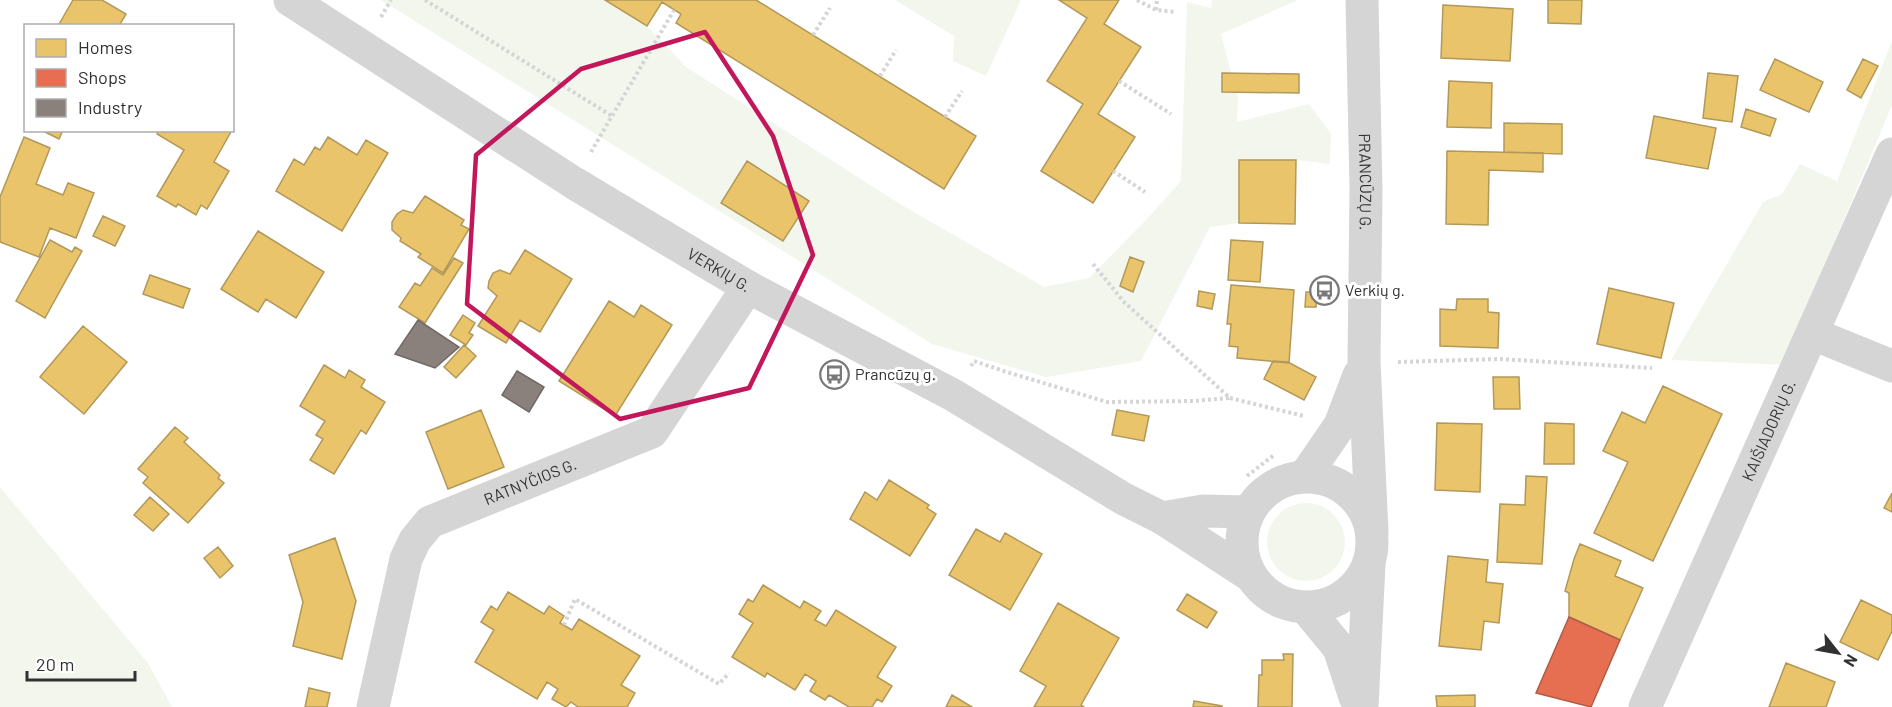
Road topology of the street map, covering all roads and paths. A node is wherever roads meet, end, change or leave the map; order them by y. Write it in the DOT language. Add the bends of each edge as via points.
graph roads {
  1 [pos="290,0"];
  2 [pos="425,0"];
  3 [pos="1137,0"];
  4 [pos="1157,0"];
  5 [pos="1362,0"];
  6 [pos="830,8"];
  7 [pos="674,10"];
  8 [pos="1156,10"];
  9 [pos="1176,12"];
  10 [pos="813,35"];
  11 [pos="896,50"];
  12 [pos="880,76"];
  13 [pos="1119,81"];
  14 [pos="962,91"];
  15 [pos="1171,114"];
  16 [pos="612,117"];
  17 [pos="945,117"];
  18 [pos="1892,154"];
  19 [pos="1113,171"];
  20 [pos="574,183"];
  21 [pos="1145,192"];
  22 [pos="1093,264"];
  23 [pos="748,287"];
  24 [pos="1813,334"];
  25 [pos="1364,362"];
  26 [pos="1892,366"];
  27 [pos="1652,368"];
  28 [pos="953,395"];
  29 [pos="1230,398"];
  30 [pos="1340,425"];
  31 [pos="1282,449"];
  32 [pos="1305,476"];
  33 [pos="1242,480"];
  34 [pos="1248,512"];
  35 [pos="1162,518"];
  36 [pos="1372,532"];
  37 [pos="1369,564"];
  38 [pos="1251,576"];
  39 [pos="1306,608"];
  40 [pos="564,626"];
  41 [pos="729,673"];
  42 [pos="373,707"];
  43 [pos="1360,707"];
  44 [pos="1645,707"];
  1 -- 20 [label="street, VERKIŲ G."];
  2 -- 16 [label="path"];
  3 -- 8 [label="path"];
  4 -- 8 [label="path"];
  5 -- 25 [label="street, PRANCŪZŲ G."];
  6 -- 10 [label="path"];
  7 -- 16 [label="path"];
  8 -- 9 [label="path"];
  11 -- 12 [label="path"];
  13 -- 15 [label="path"];
  14 -- 17 [label="path"];
  16 -- 20 [label="path"];
  18 -- 24 [label="street, KAIŠIADORIŲ G."];
  19 -- 21 [label="path"];
  20 -- 23 [label="street, VERKIŲ G."];
  22 -- 29 [label="path" via="1124,302"];
  23 -- 28 [label="street, VERKIŲ G."];
  23 -- 42 [label="street, RATNYČIOS G." via="652,432 430,522 406,559"];
  24 -- 26 [label="street"];
  24 -- 44 [label="street, KAIŠIADORIŲ G."];
  25 -- 27 [label="path" via="1499,359"];
  25 -- 30 [label="street, PRANCŪZŲ G."];
  25 -- 36 [label="street, PRANCŪZŲ G."];
  28 -- 29 [label="path" via="974,361 1107,402"];
  28 -- 35 [label="street, VERKIŲ G."];
  29 -- 30 [label="path"];
  30 -- 32 [label="street, PRANCŪZŲ G."];
  31 -- 33 [label="path"];
  32 -- 34 [label="street" via="1272,486"];
  32 -- 36 [label="street" via="1324,478 1356,498"];
  34 -- 35 [label="street" via="1203,511"];
  34 -- 38 [label="street" via="1241,545"];
  35 -- 38 [label="street, VERKIŲ G."];
  36 -- 37 [label="street"];
  37 -- 39 [label="street" via="1361,578 1338,600"];
  37 -- 43 [label="street"];
  38 -- 39 [label="street" via="1274,599"];
  39 -- 43 [label="street" via="1339,648"];
  40 -- 41 [label="path" via="575,599 719,684"];
}
